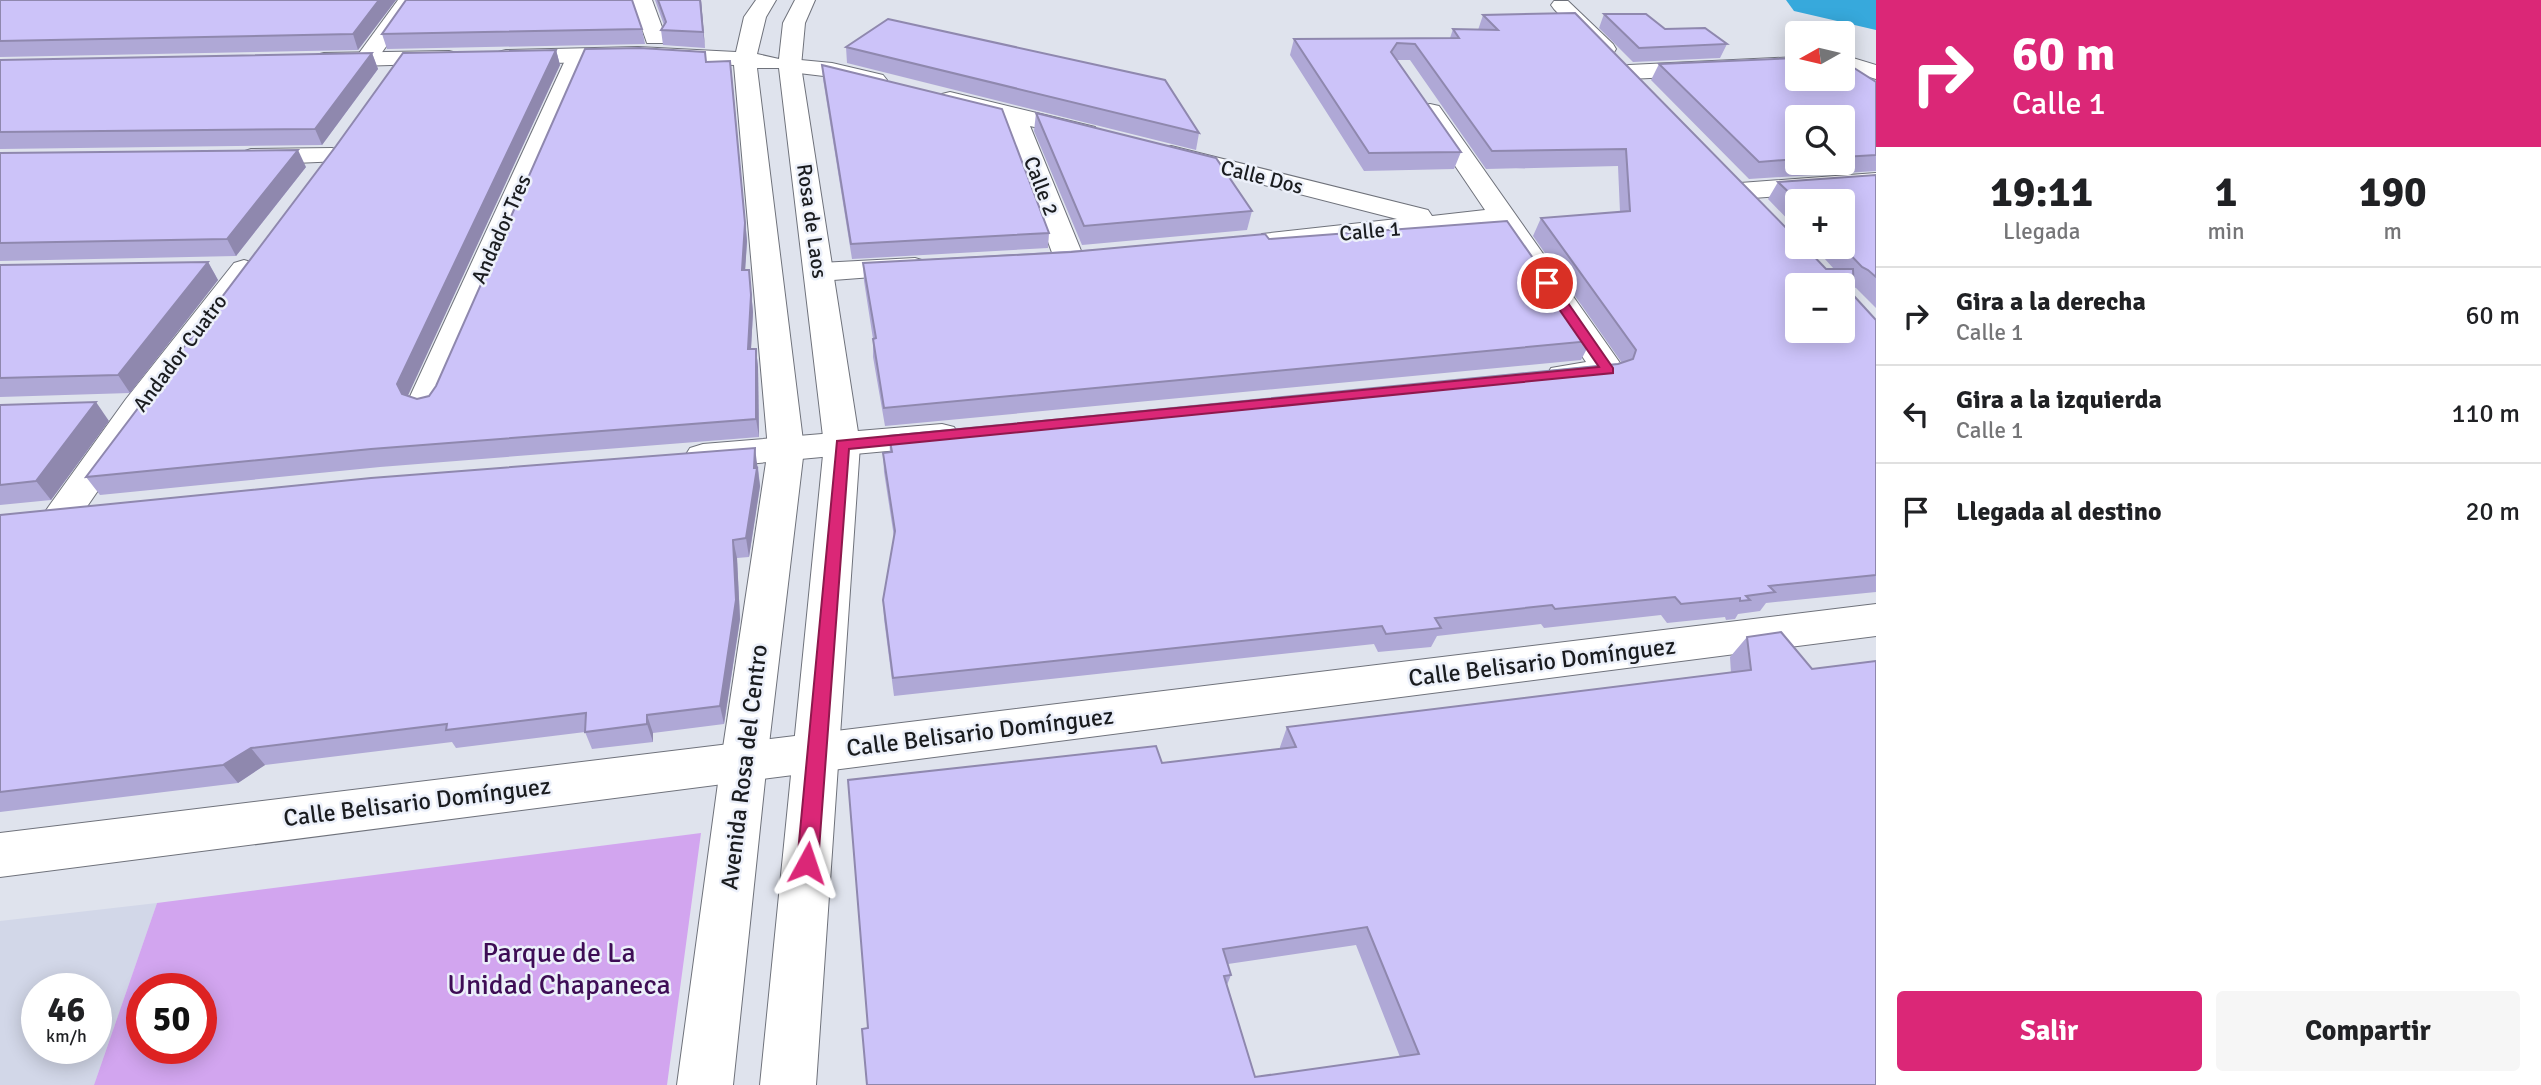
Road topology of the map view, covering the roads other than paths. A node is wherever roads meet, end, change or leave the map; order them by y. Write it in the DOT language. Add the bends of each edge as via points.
graph roads {
  1 [pos="409,0"];
  2 [pos="642,0"];
  3 [pos="766,0"];
  4 [pos="805,0"];
  5 [pos="1561,5"];
  6 [pos="649,46"];
  7 [pos="475,50"];
  8 [pos="746,51"];
  9 [pos="302,53"];
  10 [pos="381,54"];
  11 [pos="579,56"];
  12 [pos="790,58"];
  13 [pos="1785,65"];
  14 [pos="1855,65"];
  15 [pos="1629,72"];
  16 [pos="1876,72"];
  17 [pos="897,86"];
  18 [pos="1416,90"];
  19 [pos="378,92"];
  20 [pos="923,92"];
  21 [pos="1647,92"];
  22 [pos="1013,114"];
  23 [pos="1108,138"];
  24 [pos="1149,148"];
  25 [pos="222,158"];
  26 [pos="1721,171"];
  27 [pos="1876,180"];
  28 [pos="309,187"];
  29 [pos="1502,217"];
  30 [pos="1447,224"];
  31 [pos="1245,242"];
  32 [pos="1069,258"];
  33 [pos="944,265"];
  34 [pos="204,269"];
  35 [pos="820,272"];
  36 [pos="1539,377"];
  37 [pos="424,403"];
  38 [pos="138,407"];
  39 [pos="96,408"];
  40 [pos="968,432"];
  41 [pos="842,445"];
  42 [pos="786,449"];
  43 [pos="665,459"];
  44 [pos="104,510"];
  45 [pos="62,515"];
  46 [pos="25,518"];
  47 [pos="1876,620"];
  48 [pos="817,752"];
  49 [pos="744,761"];
  50 [pos="0,855"];
  51 [pos="705,1085"];
  52 [pos="788,1085"];
  1 -- 10 [label="street"];
  2 -- 6 [label="street"];
  3 -- 8 [label="street" via="755,17"];
  4 -- 12 [label="street, Rosa de Laos" via="794,23"];
  5 -- 15 [label="street"];
  6 -- 7 [label="street"];
  6 -- 8 [label="street"];
  6 -- 11 [label="street"];
  7 -- 10 [label="street"];
  7 -- 11 [label="street"];
  8 -- 12 [label="street"];
  8 -- 42 [label="street, Rosa de Laos"];
  9 -- 10 [label="street"];
  10 -- 19 [label="street"];
  11 -- 37 [label="street, Andador Tres"];
  12 -- 17 [label="street"];
  12 -- 35 [label="street, Rosa de Laos"];
  13 -- 15 [label="street"];
  14 -- 16 [label="street"];
  15 -- 21 [label="street"];
  18 -- 29 [label="street"];
  20 -- 22 [label="street"];
  22 -- 23 [label="street"];
  22 -- 32 [label="street, Calle 2"];
  24 -- 30 [label="street, Calle Dos"];
  25 -- 28 [label="street" via="340,146"];
  26 -- 27 [label="street" via="1749,200"];
  29 -- 30 [label="street, Calle 1"];
  29 -- 36 [label="street" via="1608,370"];
  30 -- 31 [label="street, Calle 1"];
  33 -- 35 [label="street"];
  34 -- 38 [label="street, Andador Cuatro" via="253,258"];
  35 -- 41 [label="street, Rosa de Laos"];
  38 -- 39 [label="street"];
  38 -- 45 [label="street, Andador Cuatro"];
  40 -- 41 [label="street"];
  41 -- 42 [label="street"];
  41 -- 48 [label="street"];
  42 -- 43 [label="street"];
  42 -- 49 [label="street, Avenida Rosa del Centro"];
  44 -- 45 [label="street"];
  45 -- 46 [label="street"];
  47 -- 48 [label="street, Calle Belisario Domínguez"];
  48 -- 49 [label="street, Calle Belisario Domínguez"];
  48 -- 52 [label="street"];
  49 -- 50 [label="street, Calle Belisario Domínguez"];
  49 -- 51 [label="street, Avenida Rosa del Centro"];
}
